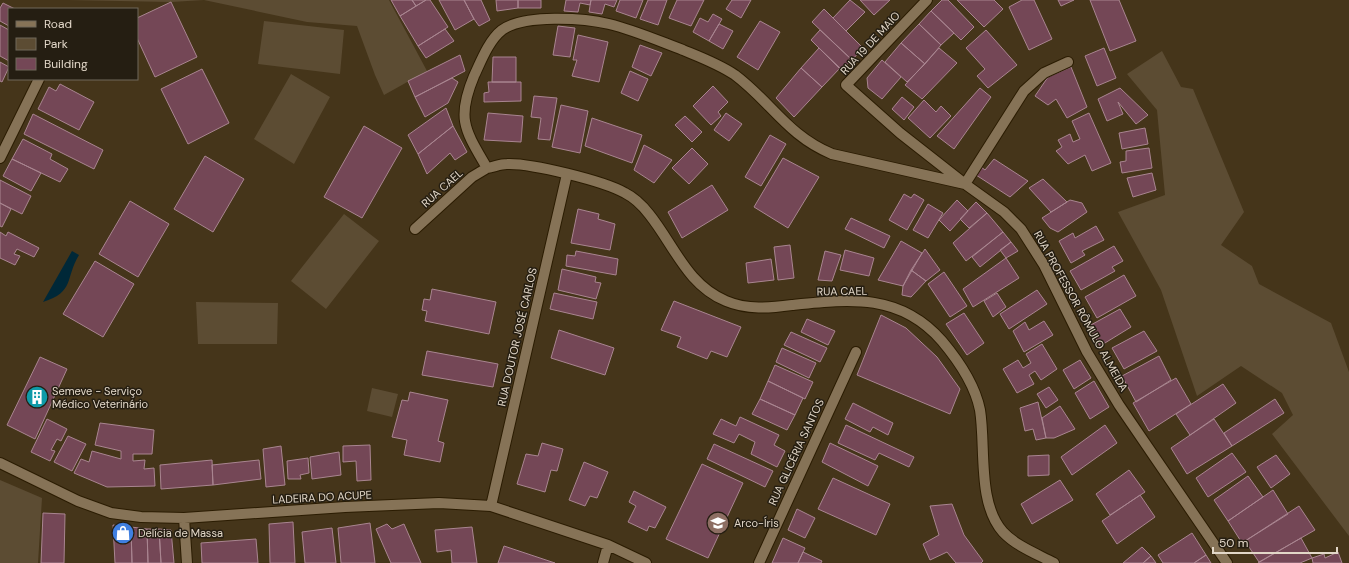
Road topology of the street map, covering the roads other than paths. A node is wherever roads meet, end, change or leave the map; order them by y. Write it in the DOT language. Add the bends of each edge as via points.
graph roads {
  1 [pos="927,0"];
  2 [pos="1068,62"];
  3 [pos="39,80"];
  4 [pos="0,158"];
  5 [pos="487,168"];
  6 [pos="567,174"];
  7 [pos="965,184"];
  8 [pos="415,229"];
  9 [pos="856,352"];
  10 [pos="0,463"];
  11 [pos="491,506"];
  12 [pos="184,518"];
  13 [pos="608,545"];
  14 [pos="188,563"];
  15 [pos="603,563"];
  16 [pos="646,563"];
  17 [pos="759,563"];
  18 [pos="1054,563"];
  19 [pos="1227,563"];
  1 -- 7 [label="street, RUA 19 DE MAIO" via="846,85 900,133"];
  2 -- 7 [label="street" via="1044,72 1024,91"];
  3 -- 4 [label="street"];
  5 -- 6 [label="street" via="507,164"];
  5 -- 7 [label="street, RUA PROFESSOR RÔMULO ALMEIDA" via="469,138 463,111 481,59 502,30 512,24 554,19 610,24 725,69 748,86 803,140 817,148"];
  5 -- 8 [label="street, RUA CAEL" via="472,177"];
  6 -- 11 [label="street, RUA DOUTOR JOSÉ CARLOS"];
  6 -- 18 [label="street, RUA CAEL" via="611,187 638,202 660,228 685,270 712,294 725,301 763,308 835,300 880,303 910,314 927,327 941,340 974,390 982,429 986,493 996,522 1004,533 1016,542"];
  7 -- 19 [label="street, RUA PROFESSOR RÔMULO ALMEIDA" via="1004,212 1021,228 1044,265 1087,352 1118,405"];
  9 -- 17 [label="street, RUA GLICÉRIA SANTOS"];
  10 -- 12 [label="street, LADEIRA DO ACUPE" via="78,501 111,513"];
  11 -- 12 [label="street, LADEIRA DO ACUPE" via="439,503"];
  11 -- 13 [label="street, LADEIRA DO ACUPE"];
  12 -- 14 [label="street"];
  13 -- 15 [label="street"];
  13 -- 16 [label="street, LADEIRA DO ACUPE"];
}
